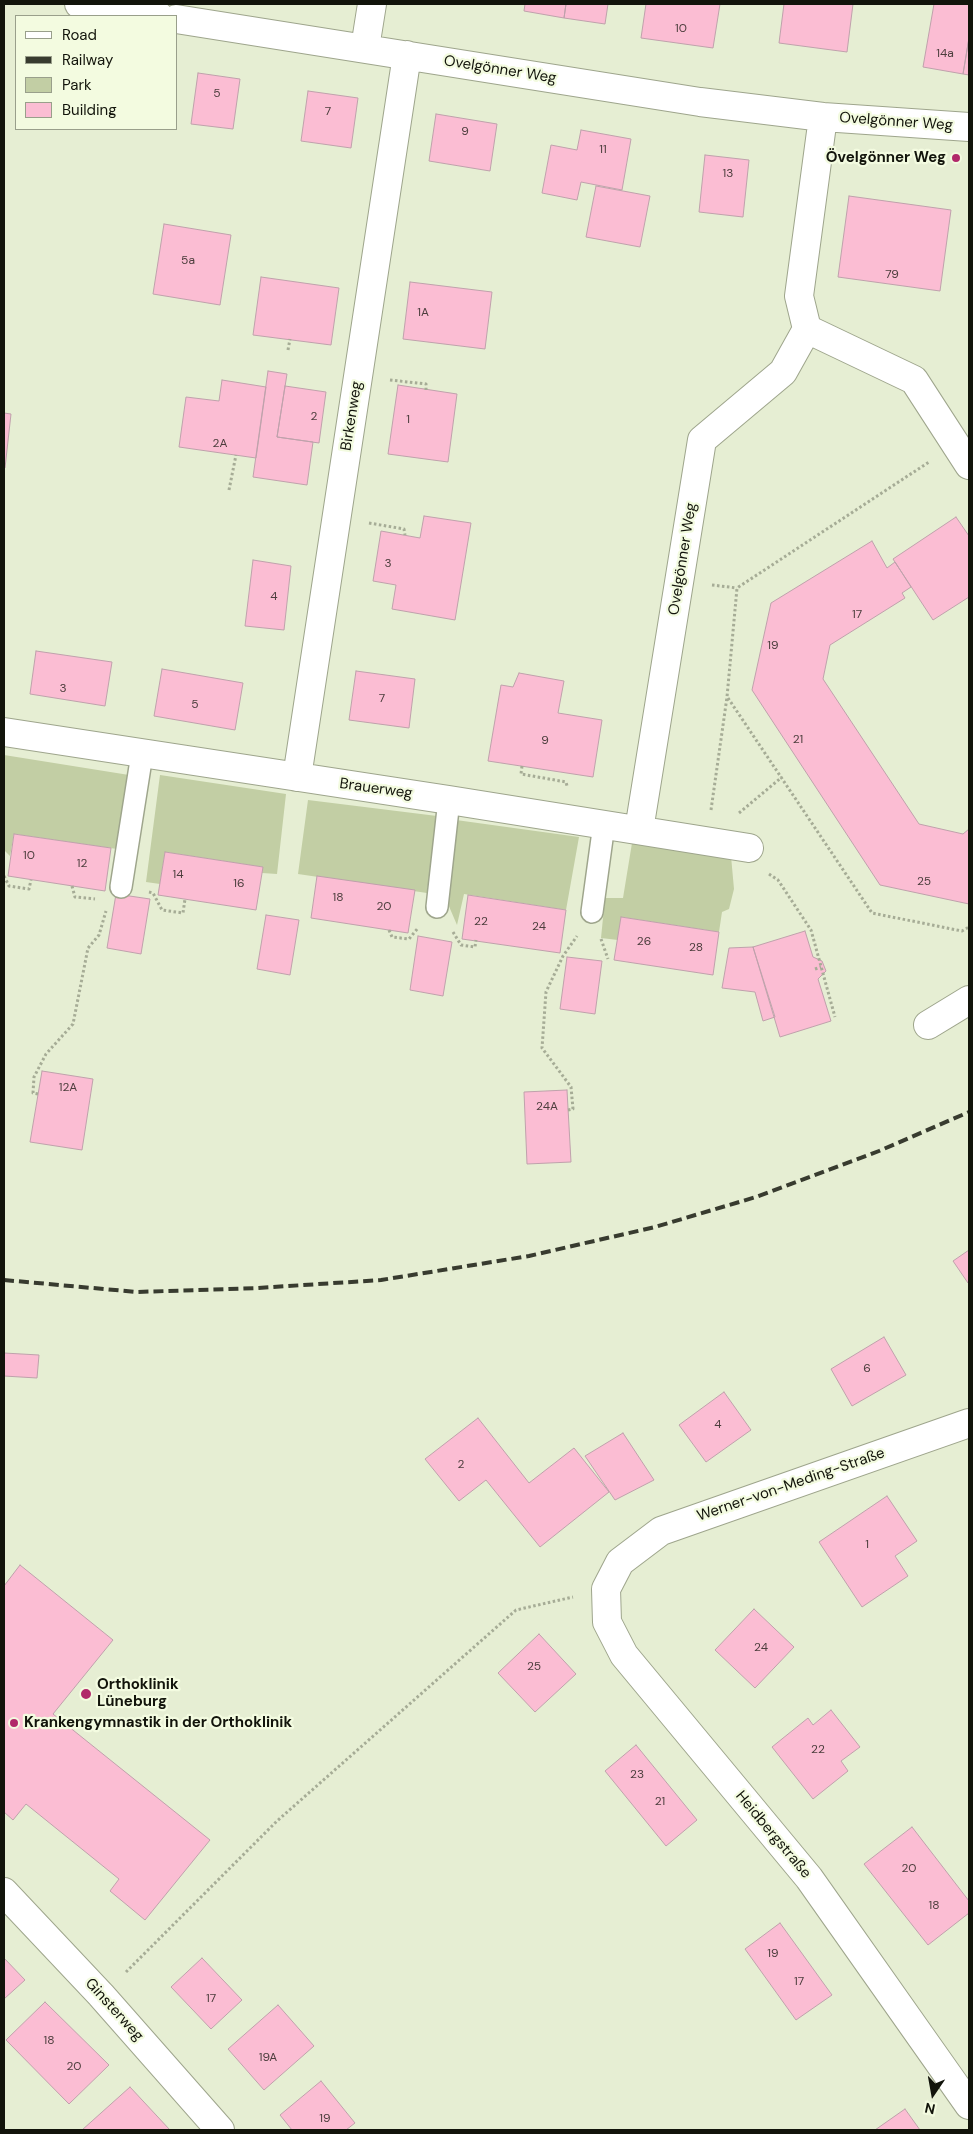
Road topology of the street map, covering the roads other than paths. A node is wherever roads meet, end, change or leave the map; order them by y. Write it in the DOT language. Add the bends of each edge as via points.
graph roads {
  1 [pos="79,4"];
  2 [pos="372,4"];
  3 [pos="152,15"];
  4 [pos="178,19"];
  5 [pos="365,48"];
  6 [pos="406,55"];
  7 [pos="824,117"];
  8 [pos="969,127"];
  9 [pos="807,329"];
  10 [pos="963,455"];
  11 [pos="4,732"];
  12 [pos="142,754"];
  13 [pos="297,777"];
  14 [pos="449,800"];
  15 [pos="604,824"];
  16 [pos="639,830"];
  17 [pos="749,848"];
  18 [pos="115,894"];
  19 [pos="437,907"];
  20 [pos="592,912"];
  21 [pos="969,1000"];
  22 [pos="928,1025"];
  23 [pos="969,1423"];
  24 [pos="620,1562"];
  25 [pos="4,1892"];
  26 [pos="969,2105"];
  27 [pos="220,2130"];
  1 -- 3 [label="street"];
  2 -- 5 [label="street"];
  4 -- 5 [label="street, Ovelgönner Weg"];
  5 -- 6 [label="street, Ovelgönner Weg"];
  6 -- 7 [label="street, Ovelgönner Weg" via="700,102"];
  6 -- 13 [label="street, Birkenweg"];
  7 -- 8 [label="street, Ovelgönner Weg"];
  7 -- 9 [label="street, Ovelgönner Weg" via="799,296"];
  9 -- 10 [label="street" via="914,380"];
  9 -- 16 [label="street, Ovelgönner Weg" via="783,372 702,440"];
  11 -- 12 [label="street, Brauerweg"];
  12 -- 13 [label="street, Brauerweg"];
  12 -- 18 [label="lane"];
  13 -- 14 [label="street, Brauerweg"];
  14 -- 15 [label="street, Brauerweg"];
  14 -- 19 [label="lane"];
  15 -- 16 [label="street, Brauerweg"];
  15 -- 20 [label="lane"];
  16 -- 17 [label="street, Brauerweg"];
  21 -- 22 [label="street"];
  23 -- 24 [label="street, Werner-von-Meding-Straße" via="661,1531"];
  24 -- 26 [label="street, Heidbergstraße" via="606,1589 607,1622 624,1656 809,1878"];
  25 -- 27 [label="street, Ginsterweg" via="102,1995"];
}
